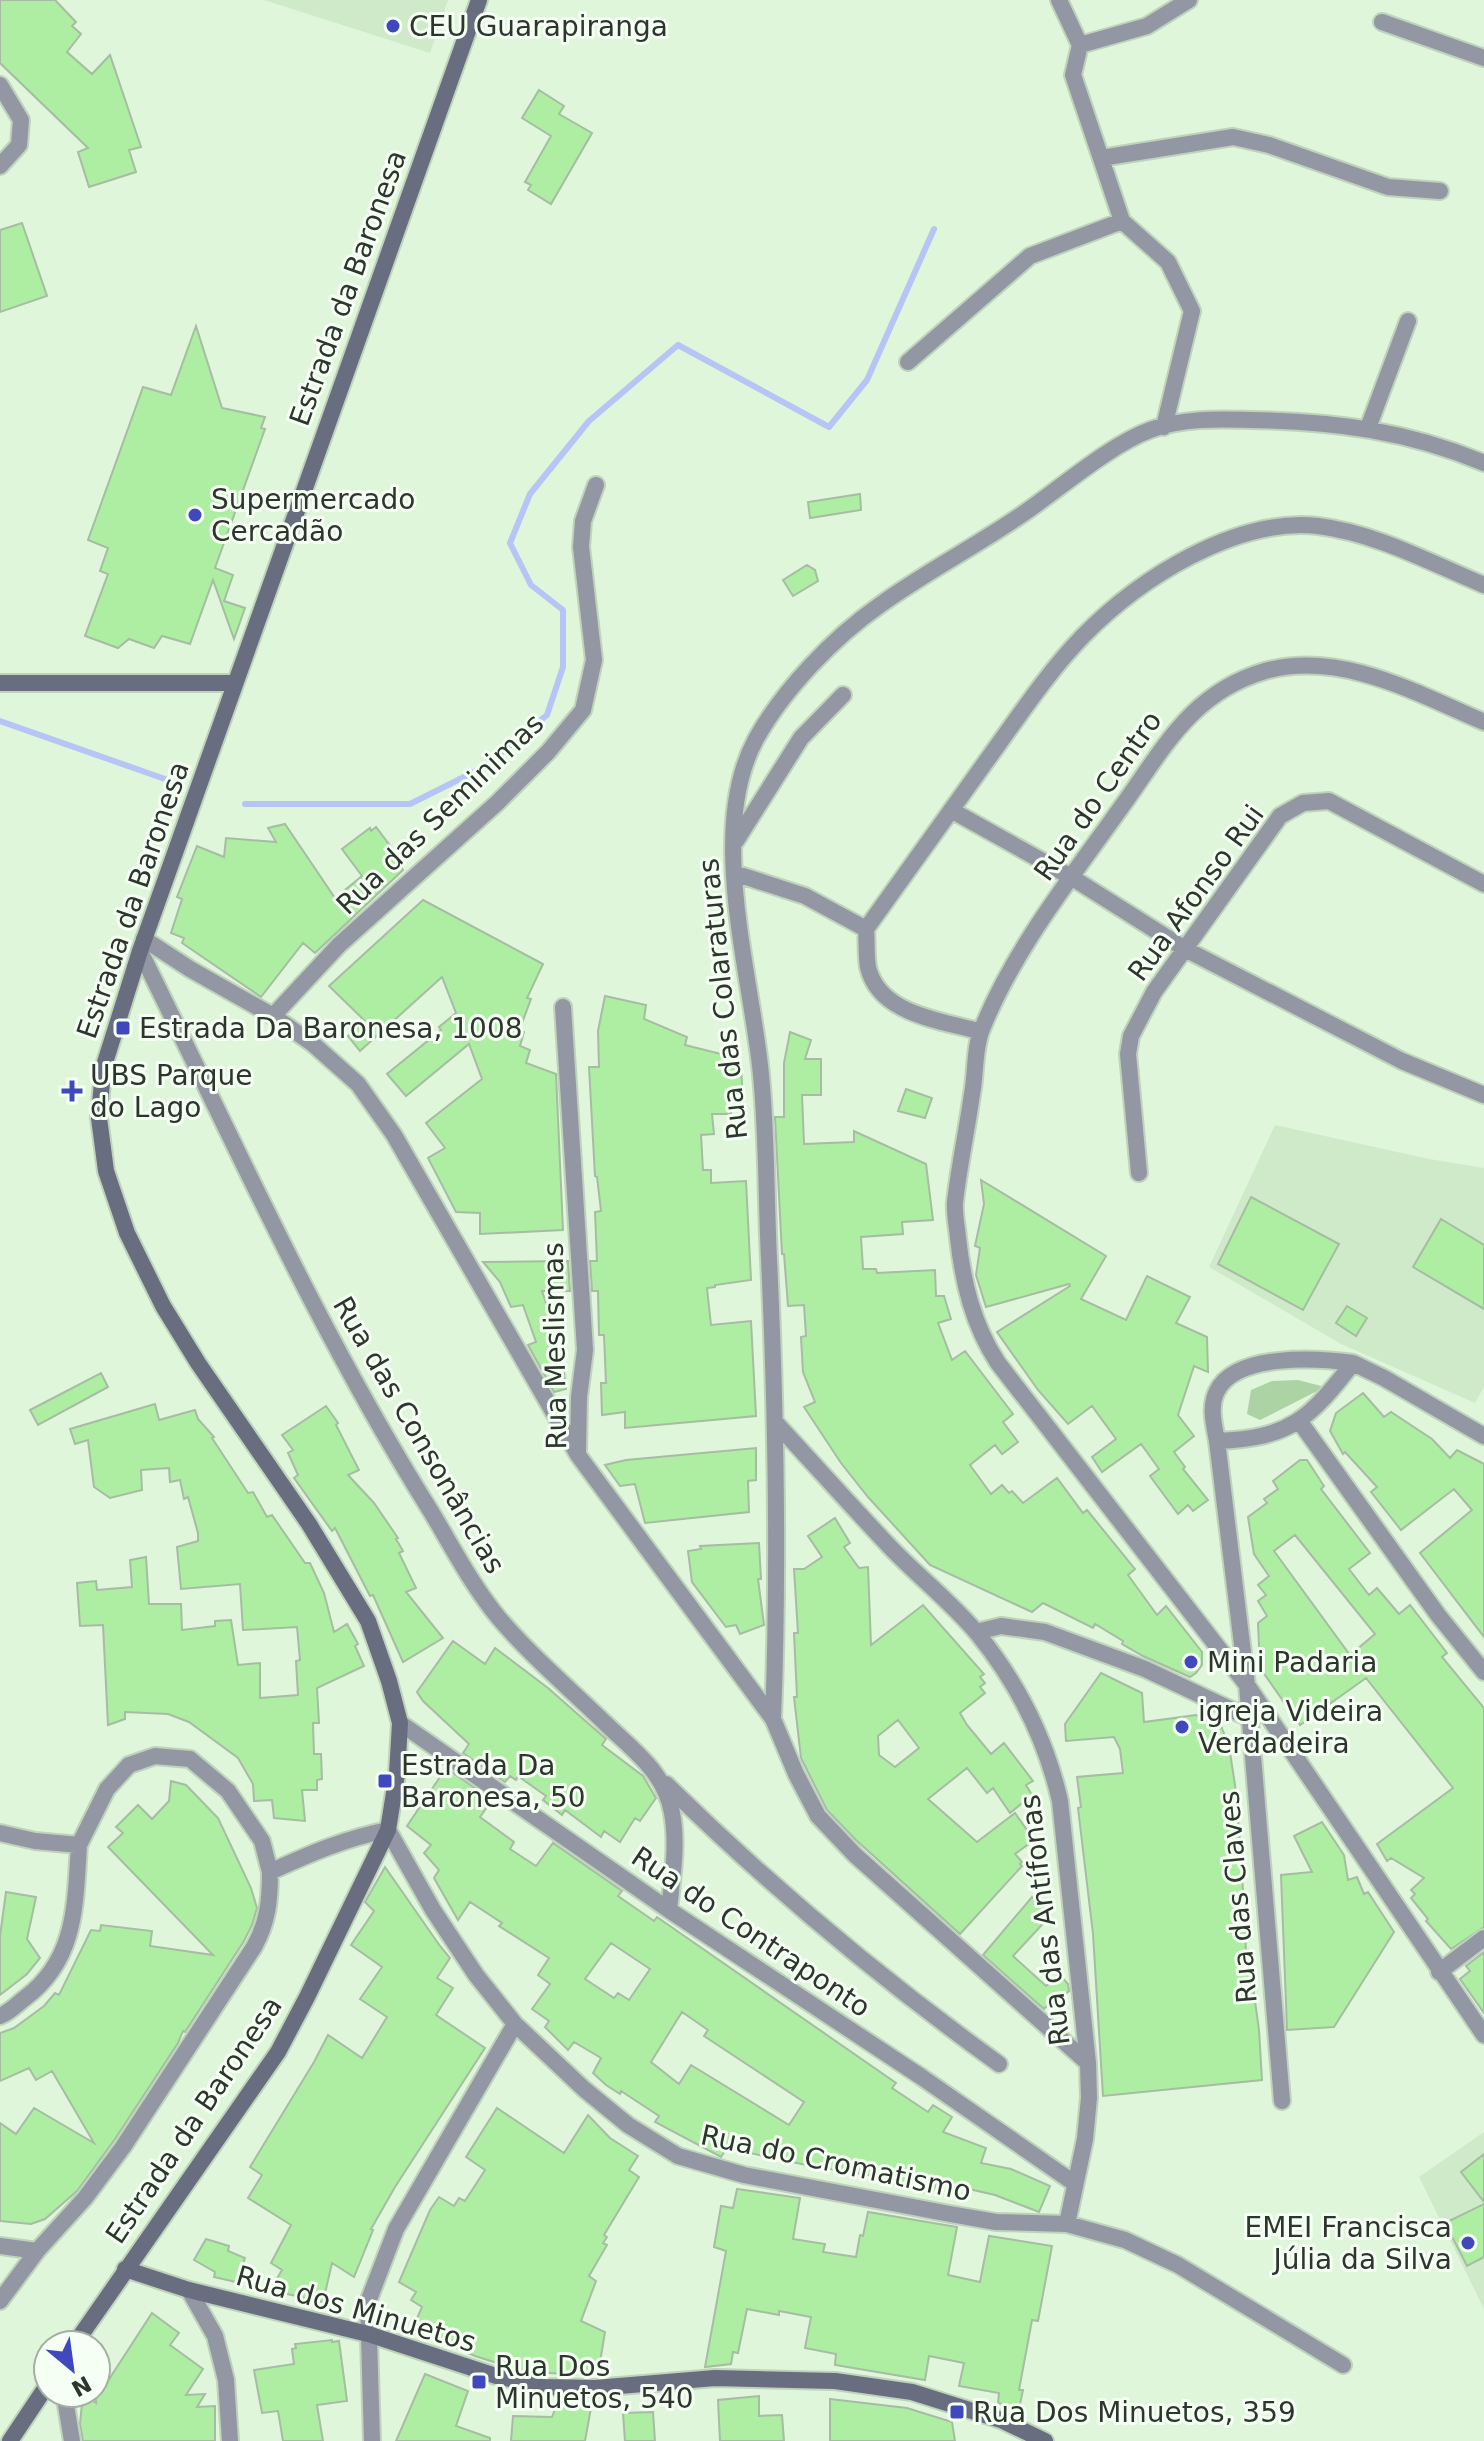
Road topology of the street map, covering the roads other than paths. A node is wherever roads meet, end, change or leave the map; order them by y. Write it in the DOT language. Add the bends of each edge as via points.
graph roads {
  1 [pos="479,0"];
  2 [pos="1059,0"];
  3 [pos="1189,0"];
  4 [pos="1382,22"];
  5 [pos="1080,45"];
  6 [pos="1484,58"];
  7 [pos="0,85"];
  8 [pos="1101,158"];
  9 [pos="0,166"];
  10 [pos="1440,191"];
  11 [pos="1122,221"];
  12 [pos="1408,321"];
  13 [pos="908,362"];
  14 [pos="1164,427"];
  15 [pos="1368,428"];
  16 [pos="1484,463"];
  17 [pos="596,485"];
  18 [pos="1484,585"];
  19 [pos="0,683"];
  20 [pos="235,683"];
  21 [pos="843,695"];
  22 [pos="1484,722"];
  23 [pos="951,810"];
  24 [pos="733,846"];
  25 [pos="734,873"];
  26 [pos="1071,877"];
  27 [pos="1484,884"];
  28 [pos="866,929"];
  29 [pos="142,945"];
  30 [pos="1185,949"];
  31 [pos="563,1007"];
  32 [pos="273,1016"];
  33 [pos="981,1032"];
  34 [pos="1484,1095"];
  35 [pos="1139,1173"];
  36 [pos="1353,1363"];
  37 [pos="775,1422"];
  38 [pos="1300,1422"];
  39 [pos="1484,1436"];
  40 [pos="1217,1441"];
  41 [pos="578,1455"];
  42 [pos="976,1632"];
  43 [pos="1484,1672"];
  44 [pos="1247,1685"];
  45 [pos="1249,1718"];
  46 [pos="773,1719"];
  47 [pos="400,1723"];
  48 [pos="659,1777"];
  49 [pos="388,1830"];
  50 [pos="0,1833"];
  51 [pos="79,1845"];
  52 [pos="270,1872"];
  53 [pos="669,1910"];
  54 [pos="1484,1938"];
  55 [pos="1439,1972"];
  56 [pos="0,2016"];
  57 [pos="515,2024"];
  58 [pos="1484,2035"];
  59 [pos="1088,2063"];
  60 [pos="999,2064"];
  61 [pos="1282,2101"];
  62 [pos="1074,2183"];
  63 [pos="1067,2224"];
  64 [pos="0,2246"];
  65 [pos="37,2251"];
  66 [pos="125,2269"];
  67 [pos="189,2290"];
  68 [pos="0,2301"];
  69 [pos="85,2329"];
  70 [pos="368,2334"];
  71 [pos="1343,2365"];
  72 [pos="32,2408"];
  73 [pos="67,2409"];
  74 [pos="10,2441"];
  75 [pos="72,2441"];
  76 [pos="230,2441"];
  77 [pos="372,2441"];
  78 [pos="1045,2441"];
  1 -- 20 [label="main road, Estrada da Baronesa"];
  2 -- 5 [label="street"];
  3 -- 5 [label="street" via="1147,26"];
  4 -- 6 [label="street"];
  5 -- 8 [label="street" via="1073,75"];
  7 -- 9 [label="street" via="21,120 19,145"];
  8 -- 10 [label="street" via="1233,137 1388,187"];
  8 -- 11 [label="street"];
  11 -- 13 [label="street" via="1030,256"];
  11 -- 14 [label="street" via="1168,262 1192,311"];
  12 -- 15 [label="street"];
  14 -- 15 [label="street, Rua das Colaraturas" via="1239,419"];
  14 -- 24 [label="street, Rua das Colaraturas" via="1117,449 839,637 789,691 755,740 742,772"];
  15 -- 16 [label="street, Rua das Colaraturas" via="1411,436"];
  17 -- 32 [label="street, Rua das Seminimas" via="583,521 581,547 594,660 583,710 497,803 339,945"];
  18 -- 23 [label="street" via="1377,540 1318,526 1278,528 1209,547 1132,594 1083,636"];
  19 -- 20 [label="main road"];
  20 -- 29 [label="main road, Estrada da Baronesa"];
  21 -- 24 [label="street" via="801,738"];
  22 -- 26 [label="street, Rua do Centro" via="1338,666 1266,671 1224,687 1185,718"];
  23 -- 26 [label="street"];
  23 -- 28 [label="street"];
  24 -- 25 [label="street, Rua das Colaraturas"];
  25 -- 28 [label="street" via="805,896"];
  25 -- 37 [label="street, Rua das Colaraturas" via="761,1073"];
  26 -- 30 [label="street"];
  26 -- 33 [label="street, Rua do Centro" via="1011,970"];
  27 -- 30 [label="street, Rua Afonso Rui" via="1329,801 1303,803 1280,816"];
  28 -- 33 [label="street" via="868,965 885,996 904,1010"];
  29 -- 32 [label="street"];
  29 -- 47 [label="main road, Estrada da Baronesa" via="103,1069 99,1118 106,1171 127,1233 163,1306 368,1621"];
  29 -- 48 [label="street, Rua das Consonâncias" via="290,1260 391,1448 476,1588 525,1648"];
  30 -- 34 [label="street" via="1402,1061"];
  30 -- 35 [label="street, Rua Afonso Rui" via="1131,1036 1128,1054"];
  31 -- 41 [label="street, Rua Meslismas" via="585,1350"];
  32 -- 41 [label="street" via="358,1084 394,1135"];
  33 -- 44 [label="street, Rua do Centro" via="955,1205 961,1266 976,1323 998,1363"];
  36 -- 38 [label="street"];
  36 -- 39 [label="street"];
  36 -- 40 [label="street, Rua das Claves" via="1323,1358 1278,1361 1228,1377 1215,1392"];
  37 -- 42 [label="street, Rua das Antífonas"];
  37 -- 46 [label="street, Rua das Colaraturas"];
  38 -- 40 [label="street" via="1251,1439"];
  38 -- 43 [label="street"];
  40 -- 44 [label="street, Rua das Claves"];
  41 -- 46 [label="street, Rua Meslismas"];
  42 -- 45 [label="street" via="1001,1626 1045,1632 1145,1669"];
  42 -- 59 [label="street, Rua das Antífonas" via="1030,1715 1052,1765"];
  44 -- 45 [label="street, Rua das Claves"];
  44 -- 55 [label="street, Rua do Centro"];
  45 -- 61 [label="street, Rua das Claves"];
  46 -- 59 [label="street" via="818,1816"];
  47 -- 49 [label="main road, Estrada da Baronesa"];
  47 -- 53 [label="street, Rua do Contraponto"];
  48 -- 53 [label="street, Rua das Consonâncias" via="672,1814"];
  48 -- 60 [label="street" via="875,1970"];
  49 -- 52 [label="street" via="316,1850"];
  49 -- 57 [label="street, Rua do Cromatismo" via="433,1910"];
  49 -- 66 [label="main road, Estrada da Baronesa" via="278,2052"];
  50 -- 51 [label="street"];
  51 -- 52 [label="street" via="107,1789 129,1765 155,1756 190,1759 228,1791 262,1841"];
  51 -- 56 [label="street" via="73,1922 63,1951 50,1978"];
  52 -- 65 [label="street, Estrada da Baronesa" via="265,1927 254,1947 123,2147"];
  53 -- 62 [label="street, Rua do Contraponto"];
  54 -- 55 [label="street"];
  55 -- 58 [label="street, Rua do Centro"];
  57 -- 63 [label="street, Rua do Cromatismo" via="628,2125 678,2156 744,2175 996,2222"];
  57 -- 70 [label="street" via="396,2229 368,2302"];
  59 -- 62 [label="street, Rua das Antífonas" via="1085,2139"];
  62 -- 63 [label="street, Rua das Antífonas"];
  63 -- 71 [label="street, Rua do Cromatismo" via="1125,2240 1178,2265"];
  64 -- 65 [label="street"];
  65 -- 68 [label="street, Estrada da Baronesa"];
  66 -- 67 [label="main road, Rua dos Minuetos"];
  66 -- 69 [label="main road, Estrada da Baronesa"];
  67 -- 70 [label="main road, Rua dos Minuetos"];
  67 -- 76 [label="street" via="215,2336 226,2380"];
  70 -- 77 [label="street"];
  70 -- 78 [label="main road, Rua dos Minuetos" via="545,2387 715,2378 835,2381 912,2392 1001,2420"];
  72 -- 74 [label="main road"];
  73 -- 75 [label="street"];
}
